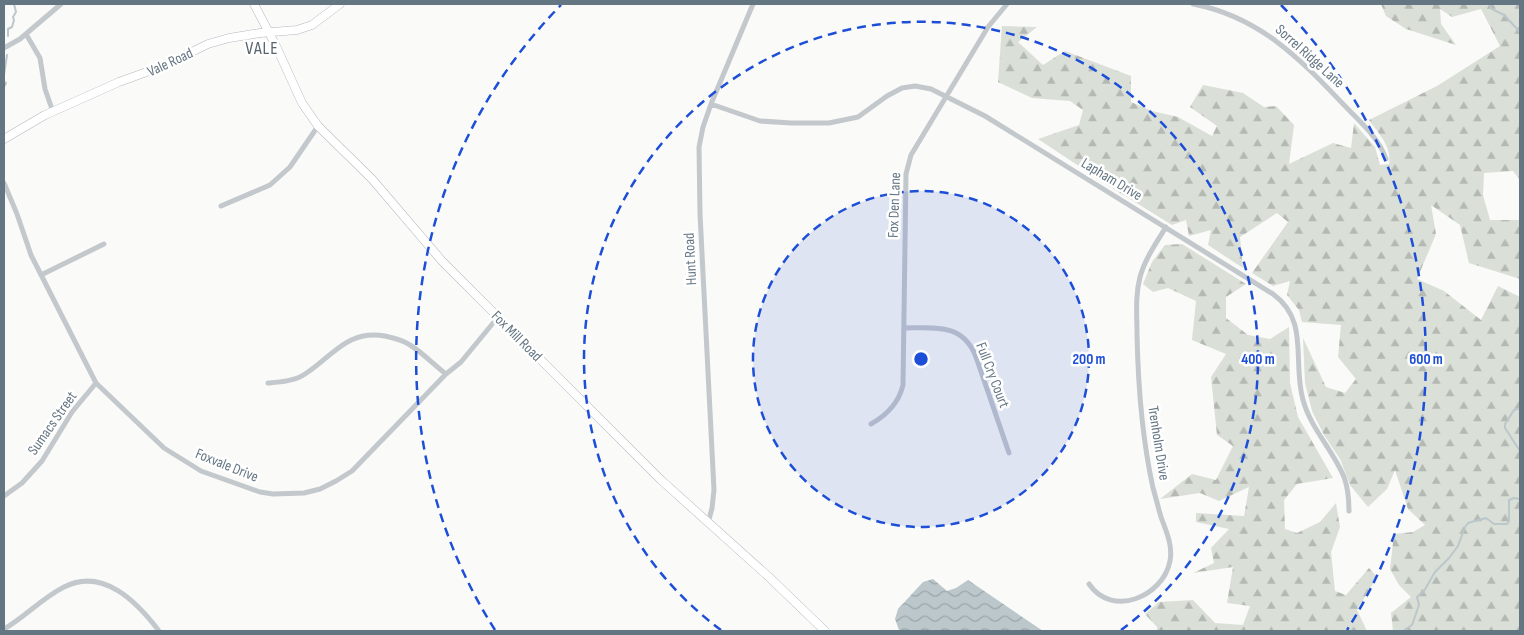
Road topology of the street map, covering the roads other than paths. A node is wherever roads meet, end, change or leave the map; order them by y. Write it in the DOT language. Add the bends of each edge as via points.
graph roads {
  1 [pos="61,4"];
  2 [pos="254,4"];
  3 [pos="340,4"];
  4 [pos="753,4"];
  5 [pos="1007,4"];
  6 [pos="1193,4"];
  7 [pos="269,32"];
  8 [pos="26,34"];
  9 [pos="4,48"];
  10 [pos="946,96"];
  11 [pos="711,104"];
  12 [pos="53,112"];
  13 [pos="318,126"];
  14 [pos="4,139"];
  15 [pos="1386,158"];
  16 [pos="4,183"];
  17 [pos="221,206"];
  18 [pos="1166,227"];
  19 [pos="104,244"];
  20 [pos="41,275"];
  21 [pos="498,317"];
  22 [pos="904,328"];
  23 [pos="446,374"];
  24 [pos="96,382"];
  25 [pos="268,383"];
  26 [pos="871,424"];
  27 [pos="1008,452"];
  28 [pos="4,496"];
  29 [pos="1349,511"];
  30 [pos="708,523"];
  31 [pos="1089,584"];
  32 [pos="4,629"];
  33 [pos="159,631"];
  34 [pos="825,631"];
  1 -- 8 [label="street"];
  2 -- 7 [label="main road, Fox Mill Road"];
  3 -- 7 [label="main road, Vale Road" via="305,28"];
  4 -- 11 [label="street, Hunt Road"];
  5 -- 10 [label="street, Fox Den Lane" via="988,27"];
  6 -- 15 [label="street, Sorrel Ridge Lane" via="1237,18 1287,49 1365,127 1381,146"];
  7 -- 12 [label="main road, Vale Road" via="208,44"];
  7 -- 13 [label="main road, Fox Mill Road" via="302,103"];
  8 -- 9 [label="street"];
  8 -- 12 [label="street" via="40,58 45,90"];
  10 -- 11 [label="street, Lapham Drive" via="921,87 902,88 858,118 829,122 760,121"];
  10 -- 18 [label="street, Lapham Drive" via="985,116"];
  10 -- 22 [label="street, Fox Den Lane" via="915,146 908,164"];
  11 -- 30 [label="street, Hunt Road" via="701,134 698,161 714,490"];
  12 -- 14 [label="main road, Vale Road"];
  13 -- 17 [label="street" via="290,167 270,185"];
  13 -- 21 [label="main road, Fox Mill Road" via="372,179 442,261"];
  16 -- 20 [label="street, Foxvale Drive" via="26,245"];
  18 -- 29 [label="street, Lapham Drive" via="1273,294 1291,312 1297,333 1303,400 1344,477"];
  18 -- 31 [label="street, Trenholm Drive" via="1140,275 1137,317 1145,442 1157,504 1170,545 1170,560 1161,582 1136,598 1121,601 1106,598"];
  19 -- 20 [label="street"];
  20 -- 24 [label="street, Foxvale Drive"];
  21 -- 23 [label="street, Foxvale Drive" via="461,362"];
  21 -- 30 [label="main road, Fox Mill Road"];
  22 -- 26 [label="street, Fox Den Lane" via="902,391 891,408"];
  22 -- 27 [label="street, Full Cry Court" via="946,329 969,343"];
  23 -- 24 [label="street, Foxvale Drive" via="352,471 320,489 287,494 260,492 184,462 164,448"];
  23 -- 25 [label="street" via="410,344 376,335 347,342 304,375"];
  24 -- 28 [label="street, Sumacs Street" via="72,412 42,461"];
  30 -- 34 [label="main road, Fox Mill Road"];
  32 -- 33 [label="street" via="64,587 90,582 108,585 122,593"];
}
